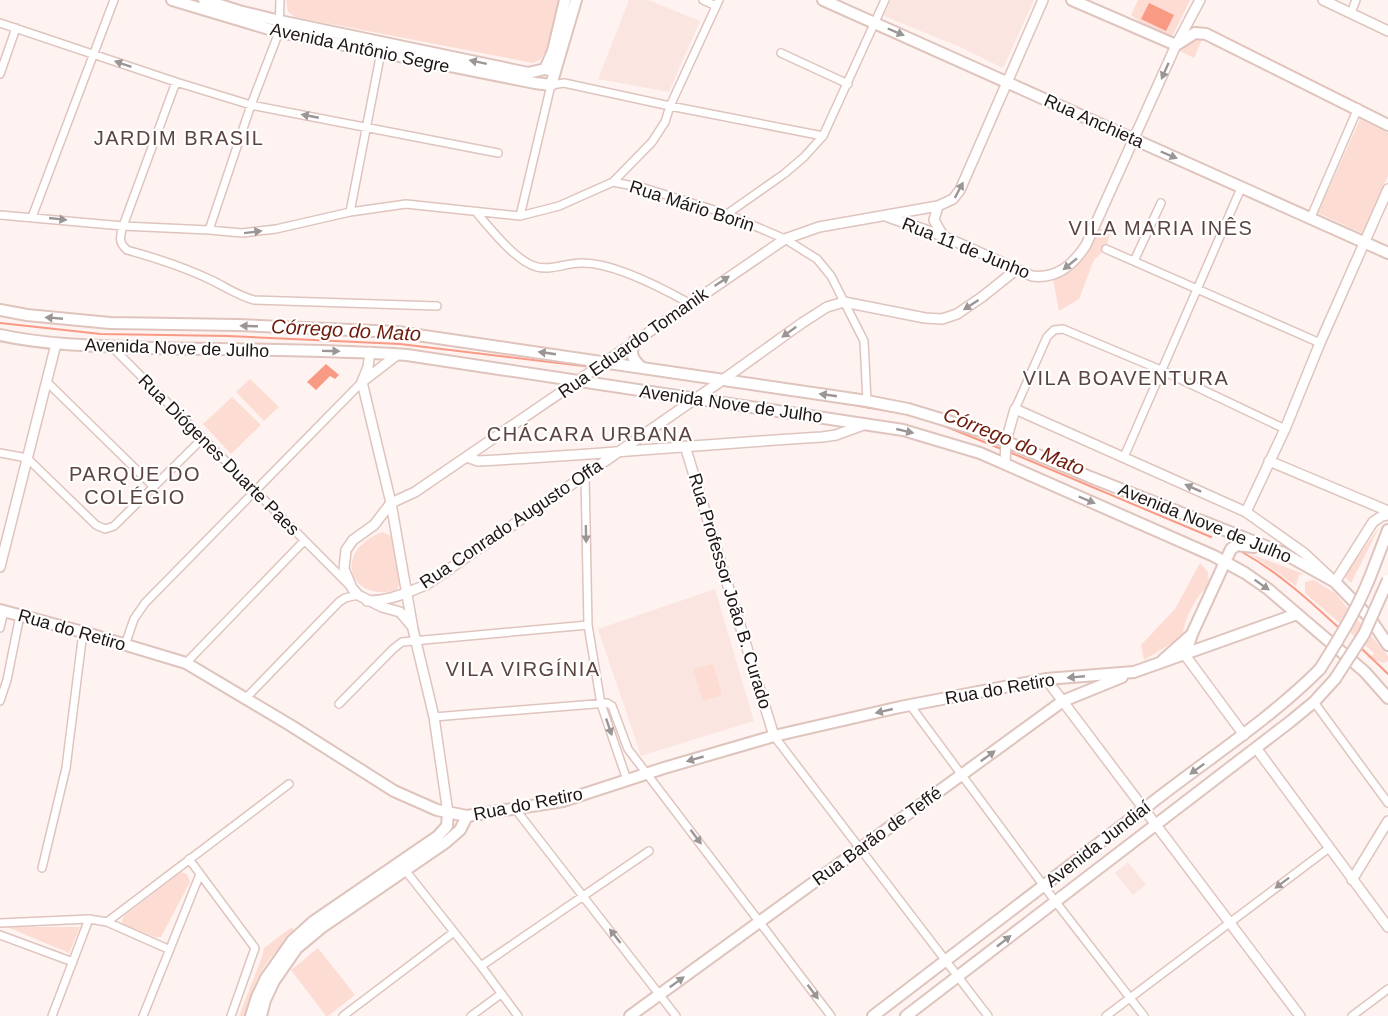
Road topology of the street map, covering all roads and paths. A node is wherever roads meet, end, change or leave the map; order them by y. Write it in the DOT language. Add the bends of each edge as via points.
graph roads {
  1 [pos="114,0"];
  2 [pos="172,0"];
  3 [pos="280,0"];
  4 [pos="703,0"];
  5 [pos="823,0"];
  6 [pos="885,0"];
  7 [pos="1043,0"];
  8 [pos="1071,0"];
  9 [pos="1200,0"];
  10 [pos="1323,0"];
  11 [pos="1356,0"];
  12 [pos="209,1"];
  13 [pos="570,3"];
  14 [pos="718,3"];
  15 [pos="1351,13"];
  16 [pos="0,23"];
  17 [pos="874,23"];
  18 [pos="279,27"];
  19 [pos="16,28"];
  20 [pos="1388,31"];
  21 [pos="1176,45"];
  22 [pos="381,52"];
  23 [pos="781,53"];
  24 [pos="94,54"];
  25 [pos="550,70"];
  26 [pos="0,74"];
  27 [pos="1006,81"];
  28 [pos="176,82"];
  29 [pos="564,82"];
  30 [pos="848,84"];
  31 [pos="551,85"];
  32 [pos="251,105"];
  33 [pos="670,106"];
  34 [pos="1358,108"];
  35 [pos="1388,125"];
  36 [pos="368,127"];
  37 [pos="823,136"];
  38 [pos="1134,140"];
  39 [pos="498,153"];
  40 [pos="613,182"];
  41 [pos="1242,186"];
  42 [pos="1388,189"];
  43 [pos="1161,203"];
  44 [pos="938,206"];
  45 [pos="350,212"];
  46 [pos="476,212"];
  47 [pos="727,214"];
  48 [pos="0,215"];
  49 [pos="520,216"];
  50 [pos="32,217"];
  51 [pos="888,217"];
  52 [pos="1311,217"];
  53 [pos="123,226"];
  54 [pos="209,230"];
  55 [pos="944,236"];
  56 [pos="785,239"];
  57 [pos="1365,241"];
  58 [pos="1106,249"];
  59 [pos="1388,253"];
  60 [pos="1134,261"];
  61 [pos="1017,269"];
  62 [pos="1197,289"];
  63 [pos="844,302"];
  64 [pos="689,303"];
  65 [pos="437,306"];
  66 [pos="0,310"];
  67 [pos="0,335"];
  68 [pos="635,340"];
  69 [pos="1320,343"];
  70 [pos="56,344"];
  71 [pos="112,346"];
  72 [pos="370,352"];
  73 [pos="397,355"];
  74 [pos="602,365"];
  75 [pos="641,368"];
  76 [pos="1161,370"];
  77 [pos="580,380"];
  78 [pos="724,380"];
  79 [pos="47,382"];
  80 [pos="362,382"];
  81 [pos="696,399"];
  82 [pos="867,400"];
  83 [pos="1015,410"];
  84 [pos="826,418"];
  85 [pos="866,424"];
  86 [pos="1285,429"];
  87 [pos="822,437"];
  88 [pos="202,439"];
  89 [pos="1006,442"];
  90 [pos="685,446"];
  91 [pos="0,453"];
  92 [pos="616,453"];
  93 [pos="467,457"];
  94 [pos="1124,457"];
  95 [pos="27,458"];
  96 [pos="1005,459"];
  97 [pos="1269,460"];
  98 [pos="585,476"];
  99 [pos="154,487"];
  100 [pos="255,492"];
  101 [pos="391,503"];
  102 [pos="1246,512"];
  103 [pos="1388,513"];
  104 [pos="374,525"];
  105 [pos="1388,530"];
  106 [pos="397,535"];
  107 [pos="304,541"];
  108 [pos="1283,554"];
  109 [pos="344,558"];
  110 [pos="1225,562"];
  111 [pos="326,563"];
  112 [pos="0,567"];
  113 [pos="1388,580"];
  114 [pos="1335,582"];
  115 [pos="407,591"];
  116 [pos="359,594"];
  117 [pos="2,610"];
  118 [pos="1297,614"];
  119 [pos="20,615"];
  120 [pos="588,625"];
  121 [pos="0,628"];
  122 [pos="413,629"];
  123 [pos="83,632"];
  124 [pos="1193,632"];
  125 [pos="416,640"];
  126 [pos="125,645"];
  127 [pos="1388,645"];
  128 [pos="1205,648"];
  129 [pos="1185,655"];
  130 [pos="1161,662"];
  131 [pos="186,663"];
  132 [pos="1134,672"];
  133 [pos="1046,680"];
  134 [pos="246,698"];
  135 [pos="1388,698"];
  136 [pos="0,700"];
  137 [pos="1063,701"];
  138 [pos="1314,702"];
  139 [pos="339,704"];
  140 [pos="601,704"];
  141 [pos="910,705"];
  142 [pos="434,717"];
  143 [pos="1244,735"];
  144 [pos="774,736"];
  145 [pos="1256,748"];
  146 [pos="647,774"];
  147 [pos="961,776"];
  148 [pos="627,780"];
  149 [pos="289,784"];
  150 [pos="1388,803"];
  151 [pos="1143,809"];
  152 [pos="516,810"];
  153 [pos="448,813"];
  154 [pos="467,816"];
  155 [pos="1388,821"];
  156 [pos="1154,825"];
  157 [pos="860,848"];
  158 [pos="1329,848"];
  159 [pos="649,851"];
  160 [pos="189,859"];
  161 [pos="406,864"];
  162 [pos="42,868"];
  163 [pos="200,874"];
  164 [pos="1352,880"];
  165 [pos="1044,886"];
  166 [pos="584,896"];
  167 [pos="1055,901"];
  168 [pos="89,919"];
  169 [pos="760,921"];
  170 [pos="106,922"];
  171 [pos="1230,922"];
  172 [pos="0,923"];
  173 [pos="1388,927"];
  174 [pos="454,932"];
  175 [pos="0,935"];
  176 [pos="168,949"];
  177 [pos="945,961"];
  178 [pos="73,962"];
  179 [pos="481,966"];
  180 [pos="958,977"];
  181 [pos="1388,989"];
  182 [pos="501,994"];
  183 [pos="660,994"];
  184 [pos="1130,998"];
  185 [pos="52,1016"];
  186 [pos="142,1016"];
  187 [pos="231,1016"];
  188 [pos="251,1016"];
  189 [pos="261,1016"];
  190 [pos="343,1016"];
  191 [pos="471,1016"];
  192 [pos="518,1016"];
  193 [pos="630,1016"];
  194 [pos="676,1016"];
  195 [pos="831,1016"];
  196 [pos="873,1016"];
  197 [pos="906,1016"];
  198 [pos="988,1016"];
  199 [pos="1106,1016"];
  200 [pos="1144,1016"];
  201 [pos="1300,1016"];
  202 [pos="1352,1016"];
  1 -- 24 [label="street"];
  2 -- 18 [label="main road, Avenida Antônio Segre"];
  3 -- 18 [label="street"];
  4 -- 14 [label="street"];
  5 -- 17 [label="main road, Rua Anchieta"];
  6 -- 17 [label="street"];
  7 -- 27 [label="street"];
  8 -- 21 [label="main road"];
  9 -- 21 [label="street, Rua 11 de Junho"];
  10 -- 15 [label="street"];
  11 -- 15 [label="street"];
  12 -- 18 [label="main road, Avenida Antônio Segre"];
  13 -- 25 [label="main road"];
  14 -- 33 [label="street"];
  15 -- 20 [label="street"];
  16 -- 19 [label="street"];
  17 -- 27 [label="main road, Rua Anchieta, one-way"];
  17 -- 30 [label="street"];
  18 -- 22 [label="main road, Avenida Antônio Segre"];
  25 -- 18 [label="main road, Avenida Antônio Segre, one-way" via="528,73"];
  18 -- 32 [label="street"];
  19 -- 24 [label="street"];
  19 -- 26 [label="street"];
  21 -- 34 [label="main road" via="1194,33 1206,34"];
  21 -- 38 [label="street, Rua 11 de Junho, one-way"];
  22 -- 31 [label="main road, Avenida Antônio Segre"];
  22 -- 36 [label="street"];
  23 -- 30 [label="street"];
  28 -- 24 [label="street, one-way"];
  24 -- 50 [label="street"];
  25 -- 29 [label="street"];
  25 -- 31 [label="main road"];
  27 -- 38 [label="main road, Rua Anchieta"];
  44 -- 27 [label="street, one-way" via="953,199 960,190"];
  28 -- 32 [label="street"];
  28 -- 53 [label="street"];
  29 -- 31 [label="street"];
  29 -- 33 [label="street"];
  30 -- 37 [label="street"];
  31 -- 49 [label="street"];
  36 -- 32 [label="street, one-way"];
  32 -- 54 [label="street"];
  33 -- 37 [label="street"];
  33 -- 40 [label="street" via="652,142"];
  34 -- 35 [label="main road"];
  34 -- 52 [label="street"];
  36 -- 39 [label="street"];
  36 -- 45 [label="street"];
  37 -- 47 [label="street" via="784,174"];
  38 -- 41 [label="main road, Rua Anchieta, one-way"];
  38 -- 61 [label="street, Rua 11 de Junho, one-way" via="1076,260 1043,277"];
  40 -- 47 [label="street, Rua Mário Borin"];
  40 -- 49 [label="street, Rua Mário Borin" via="559,206"];
  41 -- 52 [label="main road, Rua Anchieta"];
  41 -- 62 [label="street"];
  42 -- 57 [label="street"];
  43 -- 60 [label="street"];
  44 -- 51 [label="street, Rua Eduardo Tomanik"];
  44 -- 55 [label="street" via="933,219"];
  45 -- 46 [label="street, Rua Mário Borin" via="406,204"];
  54 -- 45 [label="street, Rua Mário Borin, one-way" via="242,233 276,229"];
  46 -- 49 [label="street, Rua Mário Borin"];
  46 -- 64 [label="street" via="513,253 536,267 581,262 606,266"];
  47 -- 56 [label="street, Rua Mário Borin"];
  48 -- 50 [label="street, Rua Mário Borin"];
  50 -- 53 [label="street, Rua Mário Borin, one-way"];
  51 -- 55 [label="street, Rua 11 de Junho"];
  51 -- 56 [label="street, Rua Eduardo Tomanik" via="819,227"];
  52 -- 57 [label="main road, Rua Anchieta"];
  53 -- 54 [label="street, Rua Mário Borin"];
  53 -- 65 [label="street" via="119,239 127,250 171,262 241,297"];
  55 -- 61 [label="street, Rua 11 de Junho"];
  56 -- 63 [label="street, Rua Mário Borin" via="817,259"];
  64 -- 56 [label="street, Rua Eduardo Tomanik, one-way"];
  57 -- 59 [label="main road, Rua Anchieta"];
  57 -- 69 [label="street"];
  58 -- 60 [label="street"];
  60 -- 62 [label="street"];
  61 -- 63 [label="street, one-way" via="957,314 942,319"];
  62 -- 69 [label="street"];
  62 -- 76 [label="street"];
  63 -- 78 [label="street, Rua Conrado Augusto Offa, one-way" via="802,323"];
  63 -- 82 [label="street, Rua Mário Borin" via="864,341"];
  64 -- 68 [label="street, Rua Eduardo Tomanik"];
  74 -- 66 [label="main road, Avenida Nove de Julho, one-way" via="397,332 110,323"];
  67 -- 70 [label="main road, Avenida Nove de Julho"];
  68 -- 74 [label="street, Rua Eduardo Tomanik"];
  68 -- 75 [label="main road" via="632,356"];
  69 -- 86 [label="street"];
  70 -- 71 [label="main road, Avenida Nove de Julho"];
  70 -- 79 [label="street"];
  71 -- 72 [label="main road, Avenida Nove de Julho, one-way"];
  71 -- 88 [label="street, Rua Diógenes Duarte Paes"];
  72 -- 73 [label="main road, Avenida Nove de Julho"];
  72 -- 80 [label="street"];
  73 -- 77 [label="main road, Avenida Nove de Julho"];
  73 -- 80 [label="street"];
  74 -- 75 [label="main road, Avenida Nove de Julho"];
  74 -- 77 [label="street, Rua Eduardo Tomanik"];
  75 -- 78 [label="main road, Avenida Nove de Julho"];
  76 -- 83 [label="street" via="1064,328 1054,330 1047,337"];
  76 -- 86 [label="street"];
  76 -- 94 [label="street"];
  77 -- 81 [label="main road, Avenida Nove de Julho"];
  77 -- 93 [label="street, Rua Eduardo Tomanik"];
  78 -- 81 [label="street, Rua Conrado Augusto Offa"];
  82 -- 78 [label="main road, Avenida Nove de Julho, one-way"];
  79 -- 95 [label="street"];
  79 -- 99 [label="street"];
  80 -- 100 [label="street"];
  80 -- 101 [label="street"];
  81 -- 84 [label="main road, Avenida Nove de Julho"];
  81 -- 92 [label="street, Rua Conrado Augusto Offa"];
  82 -- 89 [label="main road, Avenida Nove de Julho" via="913,410"];
  83 -- 89 [label="street"];
  83 -- 94 [label="street"];
  84 -- 85 [label="main road, Avenida Nove de Julho"];
  84 -- 87 [label="street"];
  85 -- 87 [label="street"];
  85 -- 96 [label="main road, Avenida Nove de Julho, one-way" via="903,430"];
  86 -- 97 [label="street"];
  87 -- 90 [label="street"];
  88 -- 99 [label="street"];
  88 -- 100 [label="street, Rua Diógenes Duarte Paes"];
  89 -- 96 [label="street"];
  89 -- 108 [label="main road, Avenida Nove de Julho"];
  90 -- 92 [label="street"];
  90 -- 144 [label="street, Rua Professor João B. Curado"];
  91 -- 95 [label="street"];
  92 -- 93 [label="street" via="478,461"];
  92 -- 98 [label="street, Rua Conrado Augusto Offa"];
  93 -- 101 [label="street, Rua Eduardo Tomanik" via="415,492"];
  102 -- 94 [label="street, one-way"];
  95 -- 99 [label="street" via="96,525 105,529 114,526"];
  95 -- 112 [label="street"];
  96 -- 110 [label="main road, Avenida Nove de Julho, one-way"];
  97 -- 102 [label="street"];
  97 -- 103 [label="street"];
  98 -- 115 [label="street, Rua Conrado Augusto Offa" via="426,585"];
  98 -- 120 [label="street, one-way"];
  100 -- 107 [label="street, Rua Diógenes Duarte Paes"];
  100 -- 126 [label="street" via="145,603 134,619"];
  101 -- 104 [label="street"];
  101 -- 106 [label="street"];
  102 -- 114 [label="street" via="1304,553"];
  103 -- 114 [label="street" via="1373,522"];
  104 -- 106 [label="street" via="385,526"];
  104 -- 109 [label="street" via="353,540"];
  105 -- 143 [label="main road, Avenida Jundiaí, bridge" via="1364,594 1320,669"];
  106 -- 115 [label="street"];
  107 -- 111 [label="street, Rua Diógenes Duarte Paes"];
  107 -- 131 [label="street"];
  108 -- 110 [label="main road" via="1242,544 1231,549"];
  108 -- 114 [label="main road, Avenida Nove de Julho"];
  109 -- 111 [label="street"];
  109 -- 116 [label="street" via="346,578"];
  110 -- 118 [label="main road, Avenida Nove de Julho, one-way"];
  110 -- 124 [label="main road"];
  111 -- 116 [label="street, Rua Diógenes Duarte Paes"];
  113 -- 138 [label="main road, Avenida Jundiaí, bridge" via="1364,634 1335,679"];
  114 -- 127 [label="main road, Avenida Nove de Julho" via="1369,616"];
  115 -- 116 [label="street" via="390,600"];
  115 -- 122 [label="street"];
  116 -- 122 [label="street" via="400,612"];
  116 -- 134 [label="street" via="345,598 333,608"];
  117 -- 119 [label="main road, Rua do Retiro"];
  117 -- 121 [label="street"];
  118 -- 128 [label="main road, Rua do Retiro"];
  118 -- 135 [label="main road, Avenida Nove de Julho" via="1365,672"];
  119 -- 123 [label="main road, Rua do Retiro"];
  119 -- 136 [label="street"];
  120 -- 125 [label="street"];
  120 -- 140 [label="street"];
  122 -- 125 [label="street"];
  123 -- 126 [label="main road, Rua do Retiro"];
  123 -- 162 [label="street" via="66,768"];
  124 -- 128 [label="main road"];
  124 -- 129 [label="main road"];
  124 -- 130 [label="main road, Rua do Retiro"];
  125 -- 139 [label="street" via="402,642 393,649"];
  125 -- 142 [label="street"];
  126 -- 131 [label="main road, Rua do Retiro"];
  128 -- 129 [label="main road, Rua do Retiro"];
  129 -- 130 [label="main road, Rua do Retiro"];
  129 -- 143 [label="street"];
  130 -- 132 [label="main road, Rua do Retiro"];
  131 -- 134 [label="main road, Rua do Retiro"];
  132 -- 133 [label="main road, Rua do Retiro, one-way"];
  132 -- 137 [label="main road, Rua Barão de Teffé"];
  133 -- 137 [label="street"];
  133 -- 141 [label="main road, Rua do Retiro"];
  134 -- 153 [label="main road, Rua do Retiro" via="394,791"];
  147 -- 137 [label="main road, Rua Barão de Teffé, one-way"];
  137 -- 151 [label="street"];
  138 -- 145 [label="main road, Avenida Jundiaí"];
  138 -- 150 [label="street"];
  140 -- 142 [label="street"];
  140 -- 146 [label="street" via="612,706 627,749"];
  140 -- 148 [label="street, one-way"];
  141 -- 144 [label="main road, Rua do Retiro, one-way"];
  141 -- 147 [label="street"];
  142 -- 153 [label="street"];
  143 -- 151 [label="main road, Avenida Jundiaí, one-way"];
  144 -- 146 [label="main road, Rua do Retiro, one-way"];
  144 -- 157 [label="street"];
  145 -- 156 [label="main road, Avenida Jundiaí"];
  145 -- 158 [label="street"];
  146 -- 148 [label="main road, Rua do Retiro"];
  146 -- 169 [label="street, one-way"];
  147 -- 157 [label="main road, Rua Barão de Teffé"];
  147 -- 165 [label="street"];
  148 -- 152 [label="main road, Rua do Retiro" via="563,801"];
  149 -- 160 [label="street"];
  151 -- 156 [label="street"];
  151 -- 165 [label="main road, Avenida Jundiaí"];
  152 -- 154 [label="main road, Rua do Retiro"];
  152 -- 166 [label="street"];
  153 -- 154 [label="main road, Rua do Retiro"];
  153 -- 161 [label="main road" via="447,826"];
  154 -- 161 [label="main road" via="460,830"];
  155 -- 164 [label="street"];
  156 -- 167 [label="main road, Avenida Jundiaí"];
  156 -- 171 [label="street"];
  157 -- 169 [label="main road, Rua Barão de Teffé"];
  157 -- 177 [label="street"];
  158 -- 164 [label="street"];
  158 -- 171 [label="street, one-way"];
  159 -- 166 [label="street"];
  160 -- 163 [label="street"];
  160 -- 170 [label="street"];
  161 -- 174 [label="street"];
  161 -- 188 [label="main road" via="314,921 292,940 266,978"];
  161 -- 189 [label="main road" via="297,948 274,981"];
  163 -- 176 [label="street"];
  163 -- 187 [label="street" via="255,948"];
  164 -- 173 [label="street"];
  165 -- 167 [label="street"];
  165 -- 177 [label="main road, Avenida Jundiaí"];
  166 -- 179 [label="street"];
  183 -- 166 [label="street, one-way"];
  180 -- 167 [label="main road, Avenida Jundiaí, one-way"];
  167 -- 184 [label="street"];
  168 -- 170 [label="street"];
  168 -- 172 [label="street"];
  168 -- 178 [label="street"];
  183 -- 169 [label="main road, Rua Barão de Teffé, one-way"];
  169 -- 195 [label="street, one-way"];
  170 -- 176 [label="street"];
  171 -- 184 [label="street"];
  171 -- 201 [label="street"];
  174 -- 179 [label="street"];
  174 -- 190 [label="street"];
  175 -- 178 [label="street"];
  176 -- 186 [label="street"];
  177 -- 180 [label="street"];
  177 -- 196 [label="main road, Avenida Jundiaí"];
  178 -- 185 [label="street"];
  179 -- 182 [label="street"];
  180 -- 197 [label="main road, Avenida Jundiaí"];
  180 -- 198 [label="street"];
  181 -- 202 [label="street"];
  182 -- 191 [label="street"];
  182 -- 192 [label="street"];
  183 -- 193 [label="main road, Rua Barão de Teffé"];
  183 -- 194 [label="street"];
  184 -- 199 [label="street"];
  184 -- 200 [label="street"];
}
